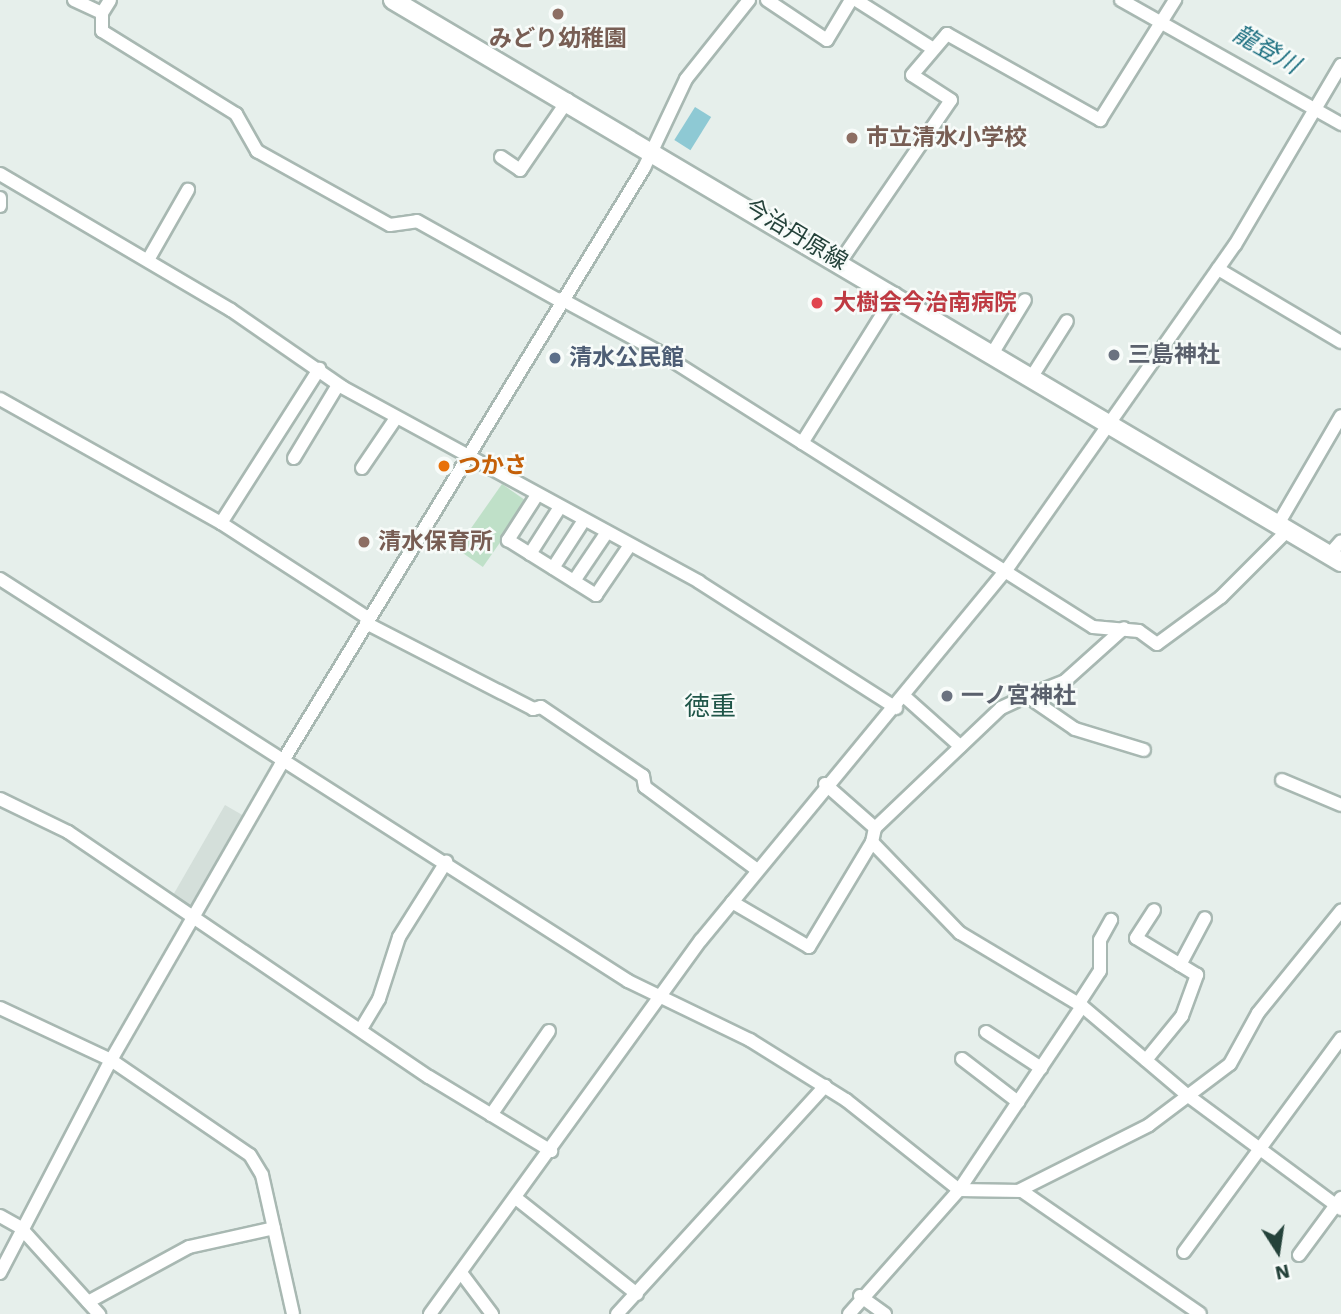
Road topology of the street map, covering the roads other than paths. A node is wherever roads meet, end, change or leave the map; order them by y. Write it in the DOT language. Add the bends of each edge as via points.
graph roads {
  1 [pos="75,0"];
  2 [pos="110,0"];
  3 [pos="393,0"];
  4 [pos="748,0"];
  5 [pos="767,0"];
  6 [pos="853,0"];
  7 [pos="1121,0"];
  8 [pos="1175,0"];
  9 [pos="415,6"];
  10 [pos="102,13"];
  11 [pos="1161,25"];
  12 [pos="932,48"];
  13 [pos="1341,65"];
  14 [pos="568,100"];
  15 [pos="1315,109"];
  16 [pos="1341,124"];
  17 [pos="651,149"];
  18 [pos="501,157"];
  19 [pos="0,174"];
  20 [pos="188,190"];
  21 [pos="0,198"];
  22 [pos="0,206"];
  23 [pos="148,260"];
  24 [pos="840,262"];
  25 [pos="1218,269"];
  26 [pos="895,294"];
  27 [pos="560,300"];
  28 [pos="1025,300"];
  29 [pos="1068,321"];
  30 [pos="1341,342"];
  31 [pos="992,354"];
  32 [pos="318,369"];
  33 [pos="1031,378"];
  34 [pos="338,385"];
  35 [pos="0,399"];
  36 [pos="1341,416"];
  37 [pos="396,418"];
  38 [pos="1107,426"];
  39 [pos="802,443"];
  40 [pos="466,457"];
  41 [pos="294,458"];
  42 [pos="362,468"];
  43 [pos="537,495"];
  44 [pos="559,507"];
  45 [pos="584,520"];
  46 [pos="221,523"];
  47 [pos="1282,529"];
  48 [pos="607,532"];
  49 [pos="1341,541"];
  50 [pos="630,545"];
  51 [pos="530,554"];
  52 [pos="1335,559"];
  53 [pos="553,568"];
  54 [pos="1007,569"];
  55 [pos="0,579"];
  56 [pos="574,581"];
  57 [pos="367,620"];
  58 [pos="1125,628"];
  59 [pos="1027,696"];
  60 [pos="905,697"];
  61 [pos="896,708"];
  62 [pos="960,746"];
  63 [pos="1144,750"];
  64 [pos="281,764"];
  65 [pos="1282,780"];
  66 [pos="825,784"];
  67 [pos="0,799"];
  68 [pos="1341,805"];
  69 [pos="875,828"];
  70 [pos="872,842"];
  71 [pos="446,862"];
  72 [pos="757,870"];
  73 [pos="732,902"];
  74 [pos="1154,910"];
  75 [pos="1341,911"];
  76 [pos="192,918"];
  77 [pos="1205,918"];
  78 [pos="1111,920"];
  79 [pos="1180,965"];
  80 [pos="659,995"];
  81 [pos="1081,1004"];
  82 [pos="0,1008"];
  83 [pos="361,1029"];
  84 [pos="549,1031"];
  85 [pos="986,1032"];
  86 [pos="1341,1038"];
  87 [pos="962,1059"];
  88 [pos="111,1060"];
  89 [pos="1146,1060"];
  90 [pos="1041,1068"];
  91 [pos="825,1086"];
  92 [pos="1187,1095"];
  93 [pos="1018,1102"];
  94 [pos="491,1115"];
  95 [pos="551,1151"];
  96 [pos="1260,1151"];
  97 [pos="959,1190"];
  98 [pos="1020,1190"];
  99 [pos="517,1199"];
  100 [pos="1339,1204"];
  101 [pos="0,1216"];
  102 [pos="20,1227"];
  103 [pos="274,1228"];
  104 [pos="1184,1251"];
  105 [pos="1299,1255"];
  106 [pos="0,1273"];
  107 [pos="462,1274"];
  108 [pos="637,1294"];
  109 [pos="860,1296"];
  110 [pos="88,1302"];
  111 [pos="99,1314"];
  112 [pos="293,1314"];
  113 [pos="430,1314"];
  114 [pos="492,1314"];
  115 [pos="617,1314"];
  116 [pos="849,1314"];
  117 [pos="885,1314"];
  118 [pos="1200,1314"];
  1 -- 10 [label="street"];
  2 -- 10 [label="street"];
  3 -- 9 [label="main road, 今治丹原線"];
  4 -- 17 [label="street" via="687,79"];
  5 -- 6 [label="street" via="827,40"];
  6 -- 12 [label="street"];
  7 -- 11 [label="street"];
  8 -- 11 [label="street"];
  9 -- 14 [label="main road, 今治丹原線"];
  10 -- 27 [label="street" via="102,31 236,114 257,151 390,225 418,221"];
  11 -- 12 [label="street" via="1100,120 947,34"];
  11 -- 15 [label="street"];
  12 -- 24 [label="street" via="912,75 951,100"];
  13 -- 15 [label="street"];
  14 -- 17 [label="main road, 今治丹原線"];
  14 -- 18 [label="street" via="520,170"];
  15 -- 16 [label="street"];
  15 -- 25 [label="street"];
  17 -- 24 [label="main road, 今治丹原線"];
  17 -- 27 [label="street"];
  19 -- 23 [label="street"];
  20 -- 23 [label="street"];
  21 -- 22 [label="street"];
  23 -- 32 [label="street"];
  24 -- 26 [label="main road, 今治丹原線"];
  25 -- 30 [label="street"];
  25 -- 38 [label="street"];
  26 -- 31 [label="main road, 今治丹原線"];
  26 -- 39 [label="street"];
  27 -- 39 [label="street"];
  27 -- 40 [label="street"];
  28 -- 31 [label="street"];
  29 -- 33 [label="street"];
  31 -- 33 [label="main road, 今治丹原線"];
  32 -- 34 [label="street"];
  32 -- 46 [label="street"];
  33 -- 38 [label="main road, 今治丹原線"];
  34 -- 37 [label="street"];
  34 -- 41 [label="street"];
  35 -- 46 [label="street"];
  36 -- 47 [label="street"];
  37 -- 40 [label="street"];
  37 -- 42 [label="street"];
  38 -- 47 [label="main road, 今治丹原線"];
  38 -- 54 [label="street"];
  39 -- 54 [label="street"];
  40 -- 43 [label="street"];
  40 -- 57 [label="street"];
  43 -- 44 [label="street"];
  43 -- 51 [label="street" via="509,540"];
  44 -- 45 [label="street"];
  44 -- 51 [label="street"];
  45 -- 48 [label="street"];
  45 -- 53 [label="street"];
  46 -- 57 [label="street"];
  47 -- 52 [label="main road, 今治丹原線"];
  47 -- 58 [label="street" via="1221,597 1157,644"];
  48 -- 50 [label="street"];
  48 -- 56 [label="street"];
  49 -- 52 [label="street"];
  50 -- 56 [label="street" via="596,594"];
  50 -- 61 [label="street"];
  51 -- 53 [label="street"];
  53 -- 56 [label="street"];
  54 -- 58 [label="street" via="1073,620"];
  54 -- 60 [label="street"];
  55 -- 64 [label="street"];
  57 -- 64 [label="street"];
  57 -- 72 [label="street" via="533,709 541,707 643,776 645,787"];
  58 -- 59 [label="street" via="1065,681"];
  59 -- 62 [label="street" via="1001,708"];
  59 -- 63 [label="street" via="1075,729"];
  60 -- 61 [label="street"];
  60 -- 62 [label="street"];
  61 -- 66 [label="street"];
  62 -- 69 [label="street"];
  64 -- 71 [label="street"];
  64 -- 76 [label="street"];
  65 -- 68 [label="street"];
  66 -- 69 [label="street"];
  66 -- 72 [label="street"];
  67 -- 76 [label="street" via="68,832"];
  69 -- 70 [label="street"];
  70 -- 73 [label="street" via="809,947"];
  70 -- 81 [label="street" via="960,933"];
  71 -- 80 [label="street"];
  71 -- 83 [label="street" via="399,937 379,999"];
  72 -- 73 [label="street"];
  73 -- 80 [label="street"];
  74 -- 79 [label="street" via="1136,938"];
  75 -- 92 [label="street" via="1258,1013 1230,1064"];
  76 -- 83 [label="street"];
  76 -- 88 [label="street"];
  77 -- 79 [label="street"];
  78 -- 81 [label="street" via="1100,940 1100,971"];
  79 -- 89 [label="street" via="1197,975 1192,996"];
  80 -- 91 [label="street"];
  80 -- 95 [label="street"];
  81 -- 89 [label="street"];
  81 -- 90 [label="street"];
  82 -- 88 [label="street"];
  83 -- 94 [label="street"];
  84 -- 94 [label="street"];
  85 -- 90 [label="street"];
  86 -- 96 [label="street"];
  87 -- 93 [label="street"];
  88 -- 102 [label="street"];
  88 -- 103 [label="street" via="250,1155 262,1175"];
  89 -- 92 [label="street"];
  90 -- 93 [label="street"];
  91 -- 97 [label="street"];
  91 -- 108 [label="street"];
  92 -- 96 [label="street"];
  92 -- 98 [label="street" via="1149,1125"];
  93 -- 97 [label="street"];
  94 -- 95 [label="street"];
  95 -- 99 [label="street"];
  96 -- 100 [label="street"];
  96 -- 104 [label="street"];
  97 -- 98 [label="street"];
  97 -- 109 [label="street"];
  98 -- 118 [label="street"];
  99 -- 107 [label="street"];
  99 -- 108 [label="street"];
  100 -- 105 [label="street"];
  101 -- 102 [label="street"];
  102 -- 106 [label="street"];
  102 -- 110 [label="street"];
  103 -- 110 [label="street" via="189,1247"];
  103 -- 112 [label="street"];
  107 -- 113 [label="street"];
  107 -- 114 [label="street"];
  108 -- 115 [label="street"];
  109 -- 116 [label="street"];
  109 -- 117 [label="street"];
  110 -- 111 [label="street"];
}
